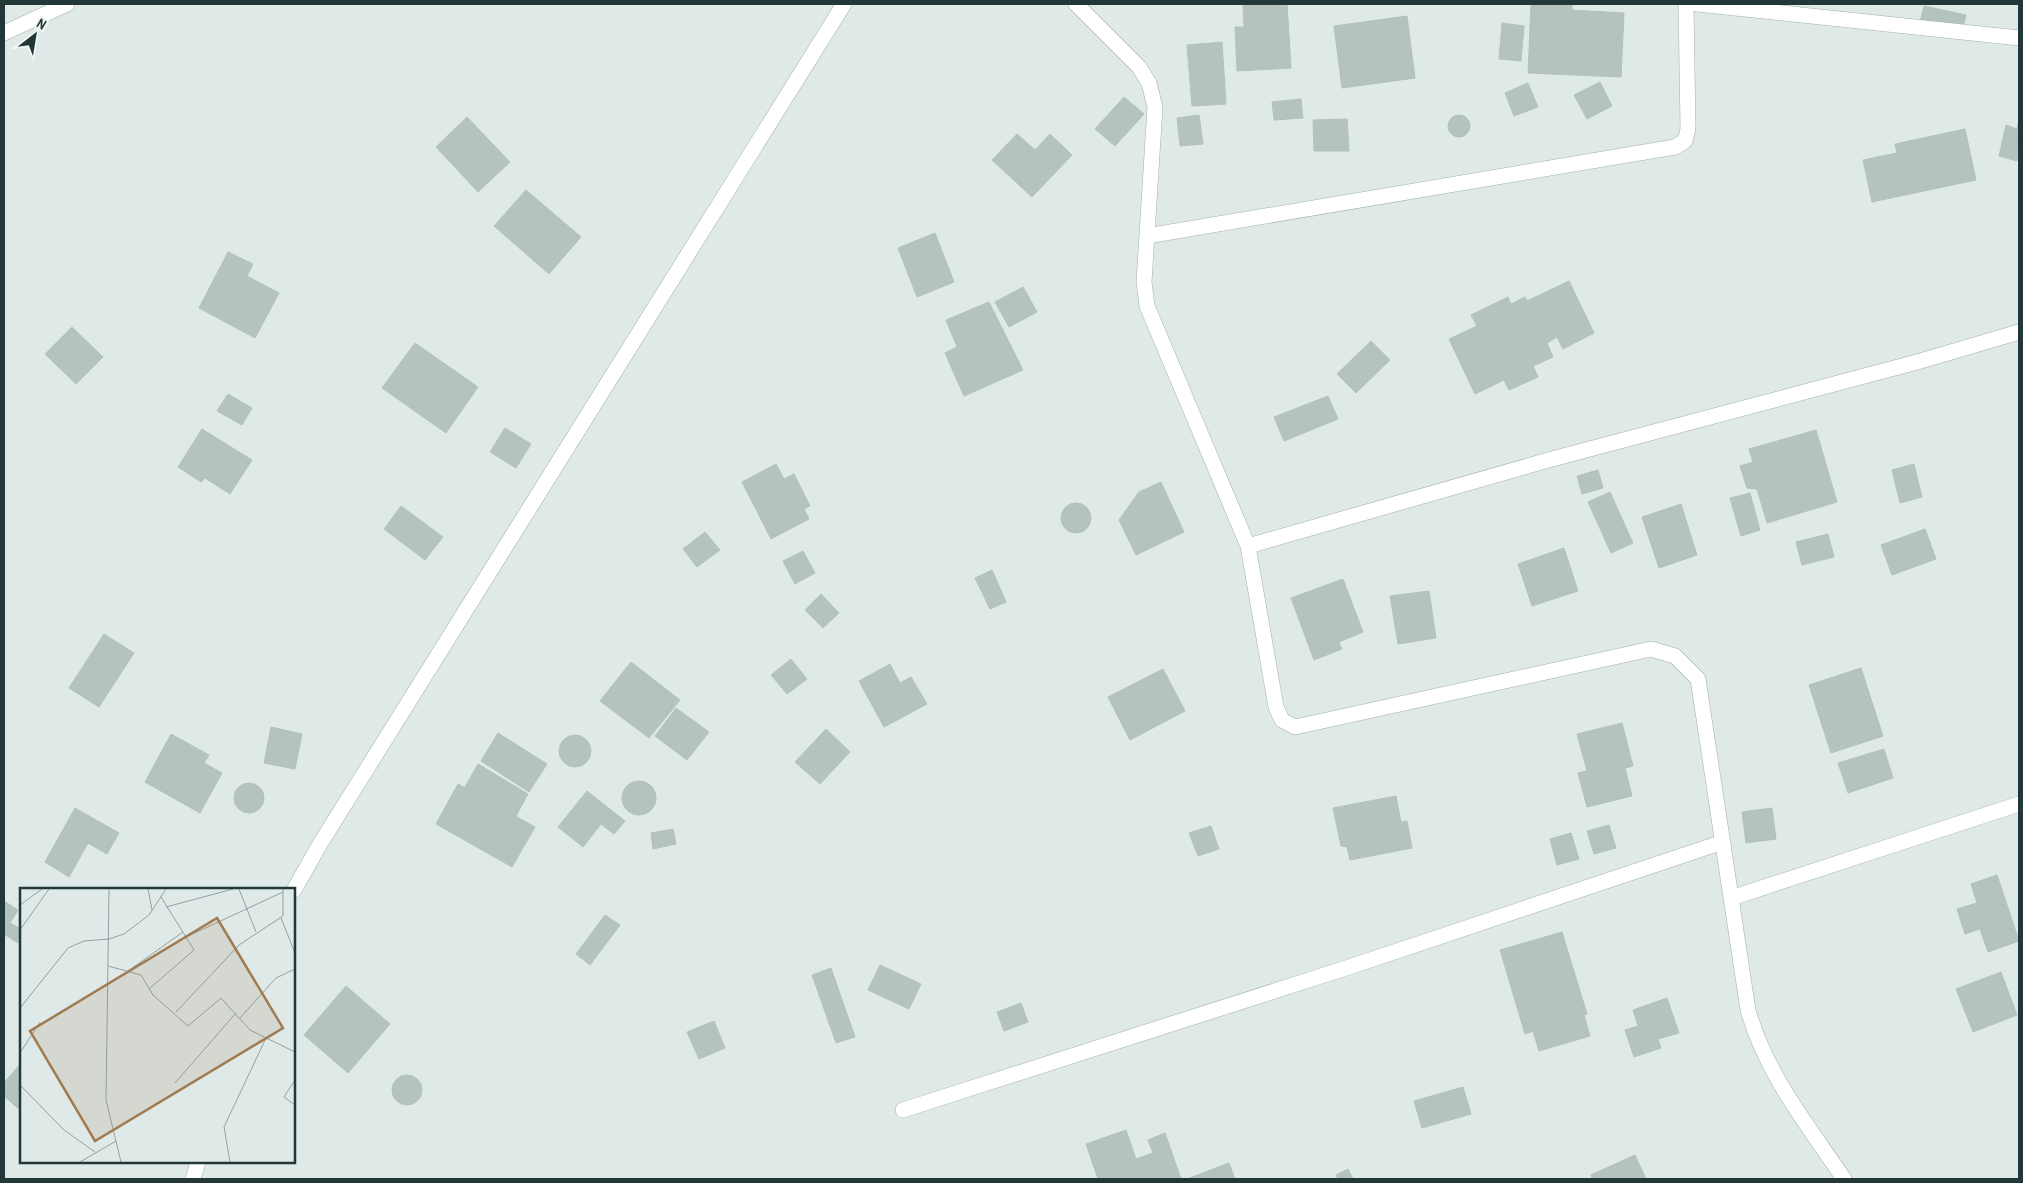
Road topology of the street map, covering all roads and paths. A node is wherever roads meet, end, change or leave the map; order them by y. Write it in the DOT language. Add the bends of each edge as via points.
graph roads {
  1 [pos="66,4"];
  2 [pos="844,4"];
  3 [pos="1076,4"];
  4 [pos="1686,4"];
  5 [pos="1697,4"];
  6 [pos="4,32"];
  7 [pos="2019,38"];
  8 [pos="1147,236"];
  9 [pos="2019,332"];
  10 [pos="1248,546"];
  11 [pos="2019,804"];
  12 [pos="1723,842"];
  13 [pos="295,888"];
  14 [pos="1731,898"];
  15 [pos="903,1110"];
  16 [pos="198,1163"];
  17 [pos="193,1179"];
  18 [pos="1844,1179"];
  1 -- 6 [label="street"];
  2 -- 13 [label="street"];
  3 -- 8 [label="street" via="1140,67 1149,83 1155,107"];
  4 -- 8 [label="street" via="1688,129 1685,141 1675,147"];
  5 -- 7 [label="street"];
  8 -- 10 [label="street" via="1144,282 1147,306"];
  9 -- 10 [label="street" via="1552,459"];
  10 -- 12 [label="street" via="1276,707 1282,720 1295,727 1651,649 1675,656 1698,679"];
  11 -- 14 [label="street"];
  12 -- 14 [label="street"];
  12 -- 15 [label="street" via="1343,969"];
  14 -- 18 [label="street" via="1748,1010 1757,1040 1775,1077"];
  16 -- 17 [label="street"];
}
